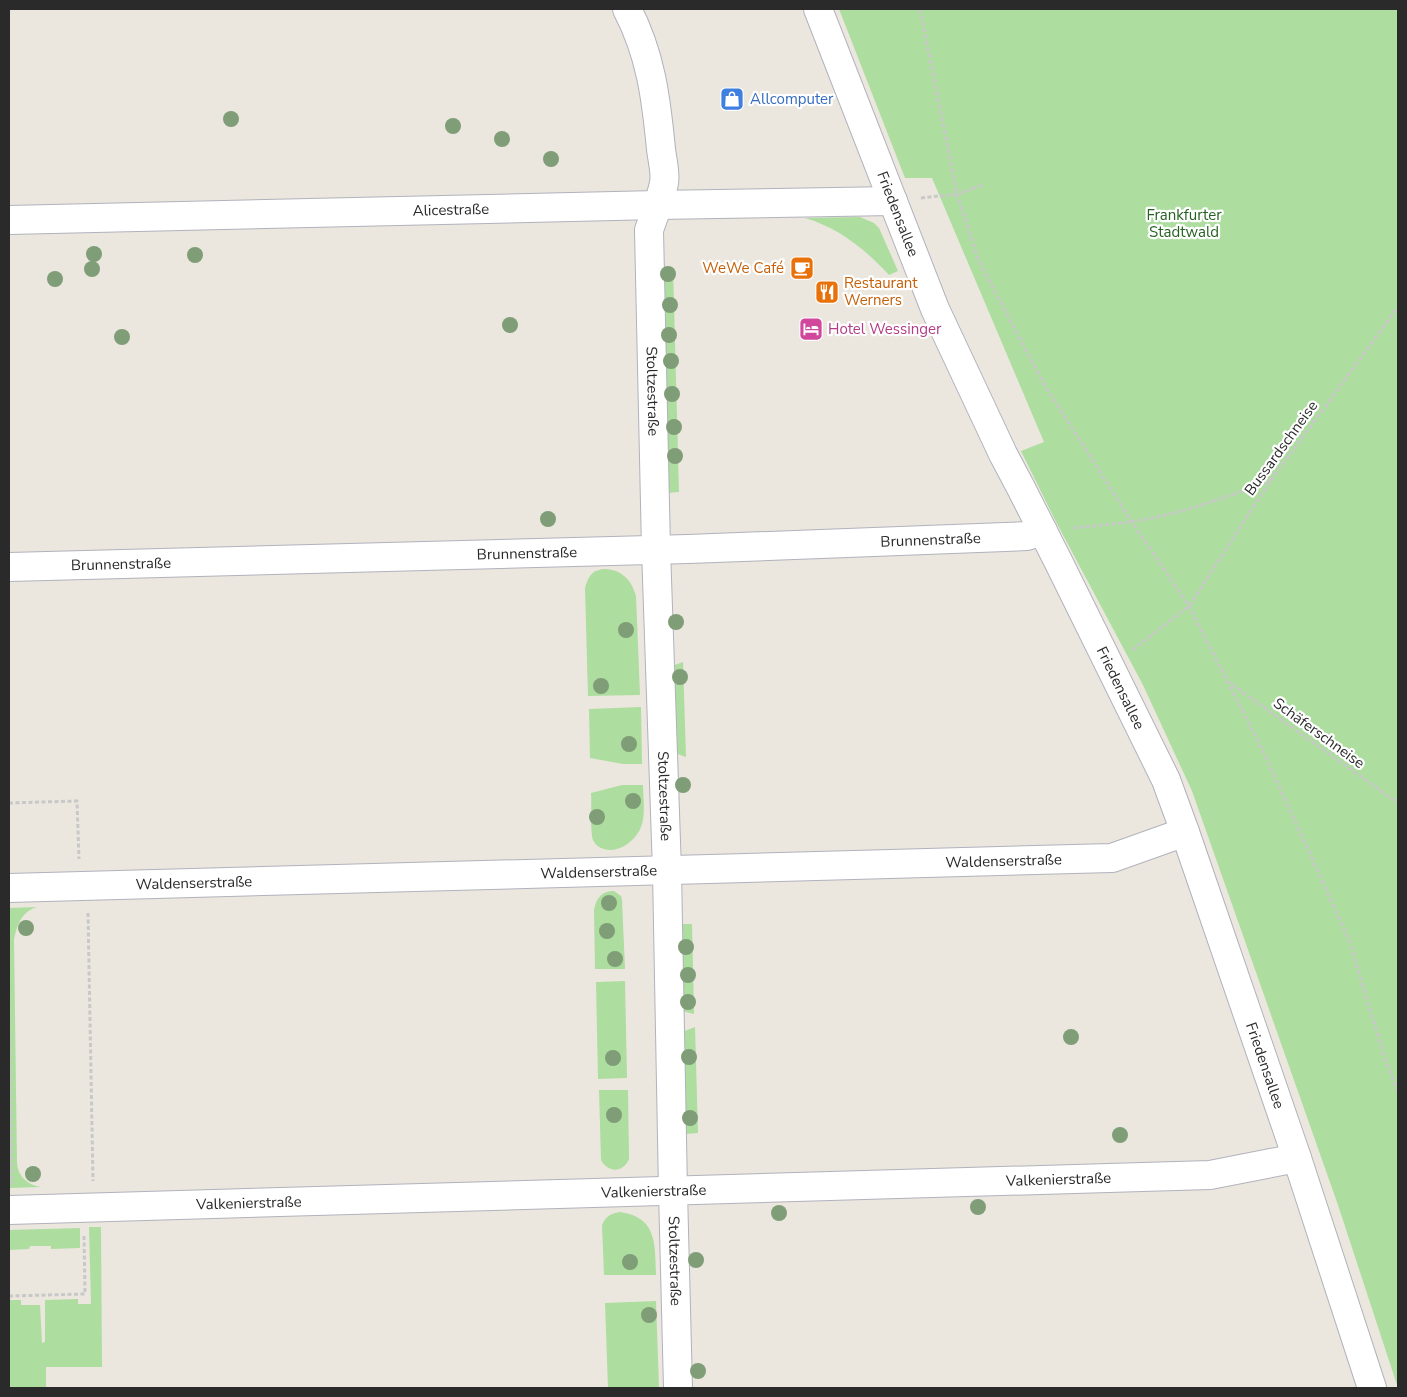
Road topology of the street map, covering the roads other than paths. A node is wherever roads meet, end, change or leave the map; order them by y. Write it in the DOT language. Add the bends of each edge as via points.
graph roads {
  1 [pos="627,9"];
  2 [pos="818,9"];
  3 [pos="893,201"];
  4 [pos="657,205"];
  5 [pos="9,220"];
  6 [pos="1043,531"];
  7 [pos="656,549"];
  8 [pos="9,566"];
  9 [pos="1185,832"];
  10 [pos="667,871"];
  11 [pos="9,888"];
  12 [pos="1297,1158"];
  13 [pos="673,1191"];
  14 [pos="10,1201"];
  15 [pos="678,1388"];
  16 [pos="1372,1388"];
  1 -- 4 [label="street, Stoltzestraße" via="644,47 656,105 665,182"];
  2 -- 3 [label="street, Friedensallee"];
  3 -- 4 [label="street, Alicestraße"];
  3 -- 6 [label="street, Friedensallee" via="942,326 1002,454"];
  4 -- 5 [label="street, Alicestraße"];
  4 -- 7 [label="street, Stoltzestraße" via="649,230"];
  6 -- 7 [label="street, Brunnenstraße" via="1028,536"];
  6 -- 9 [label="street, Friedensallee" via="1166,780"];
  7 -- 8 [label="street, Brunnenstraße"];
  7 -- 10 [label="street, Stoltzestraße"];
  9 -- 10 [label="street, Waldenserstraße" via="1112,858"];
  9 -- 12 [label="street, Friedensallee"];
  10 -- 11 [label="street, Waldenserstraße"];
  10 -- 13 [label="street, Stoltzestraße"];
  12 -- 13 [label="street, Valkenierstraße" via="1210,1175"];
  12 -- 16 [label="street, Friedensallee"];
  13 -- 14 [label="street, Valkenierstraße"];
  13 -- 15 [label="street, Stoltzestraße"];
}
